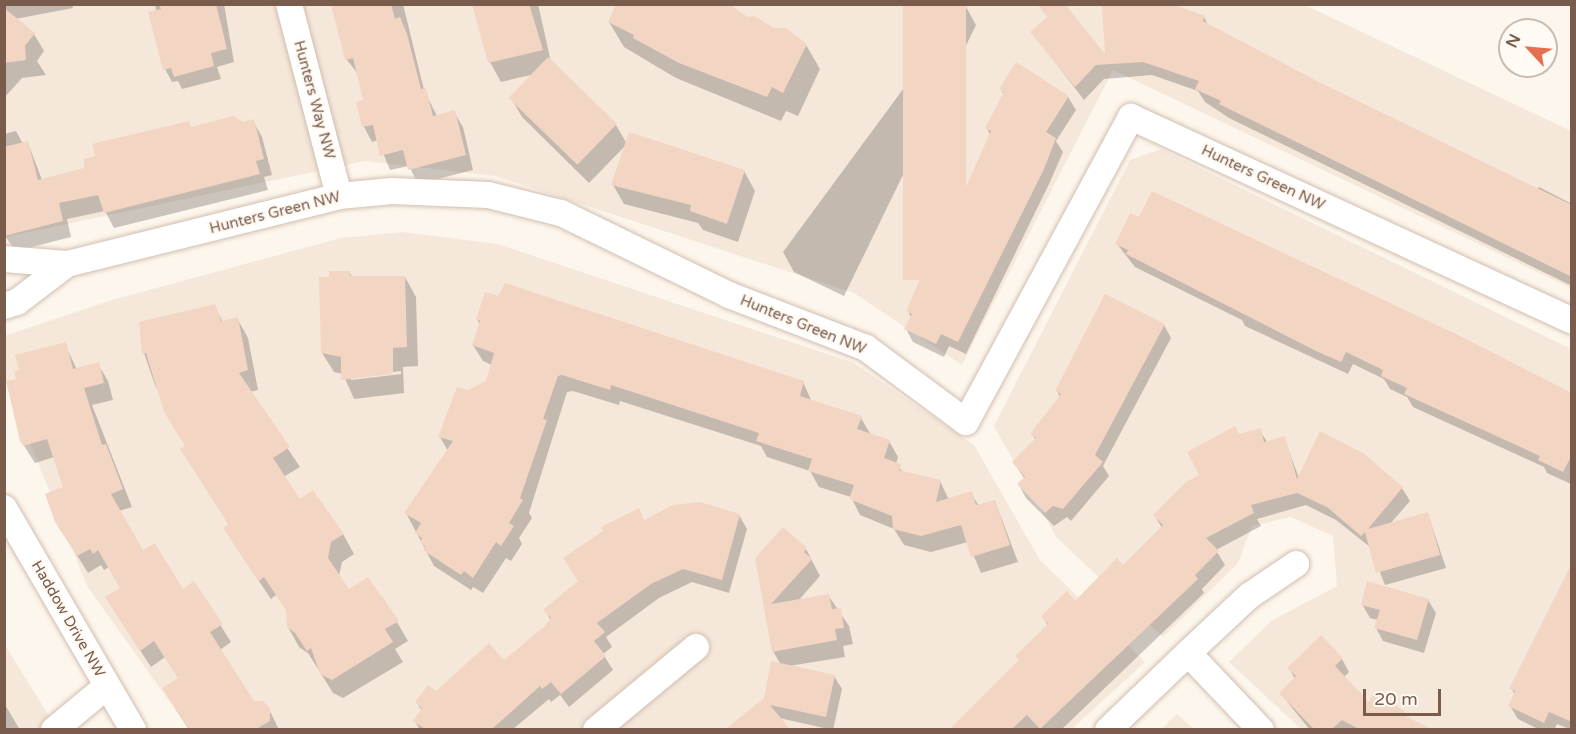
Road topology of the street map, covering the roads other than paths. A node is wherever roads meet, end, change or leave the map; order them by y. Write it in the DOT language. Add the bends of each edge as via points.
graph roads {
  1 [pos="288,4"];
  2 [pos="339,196"];
  3 [pos="4,259"];
  4 [pos="67,264"];
  5 [pos="4,306"];
  6 [pos="1572,321"];
  7 [pos="4,508"];
  8 [pos="1296,564"];
  9 [pos="696,647"];
  10 [pos="1188,653"];
  11 [pos="107,686"];
  12 [pos="124,727"];
  13 [pos="54,729"];
  14 [pos="596,729"];
  15 [pos="1108,729"];
  16 [pos="1261,729"];
  1 -- 2 [label="street, Hunters Way NW"];
  2 -- 4 [label="street, Hunters Green NW"];
  2 -- 6 [label="street, Hunters Green NW" via="392,191 488,195 561,213 729,295 866,348 966,422 1131,117"];
  3 -- 4 [label="street, Hunters Green NW"];
  4 -- 5 [label="street, Hunters Green NW" via="17,302"];
  7 -- 11 [label="street, Haddow Drive NW"];
  8 -- 10 [label="street" via="1249,596"];
  9 -- 14 [label="street"];
  10 -- 15 [label="street"];
  10 -- 16 [label="street"];
  11 -- 12 [label="street, Haddow Drive NW"];
  11 -- 13 [label="street"];
}
